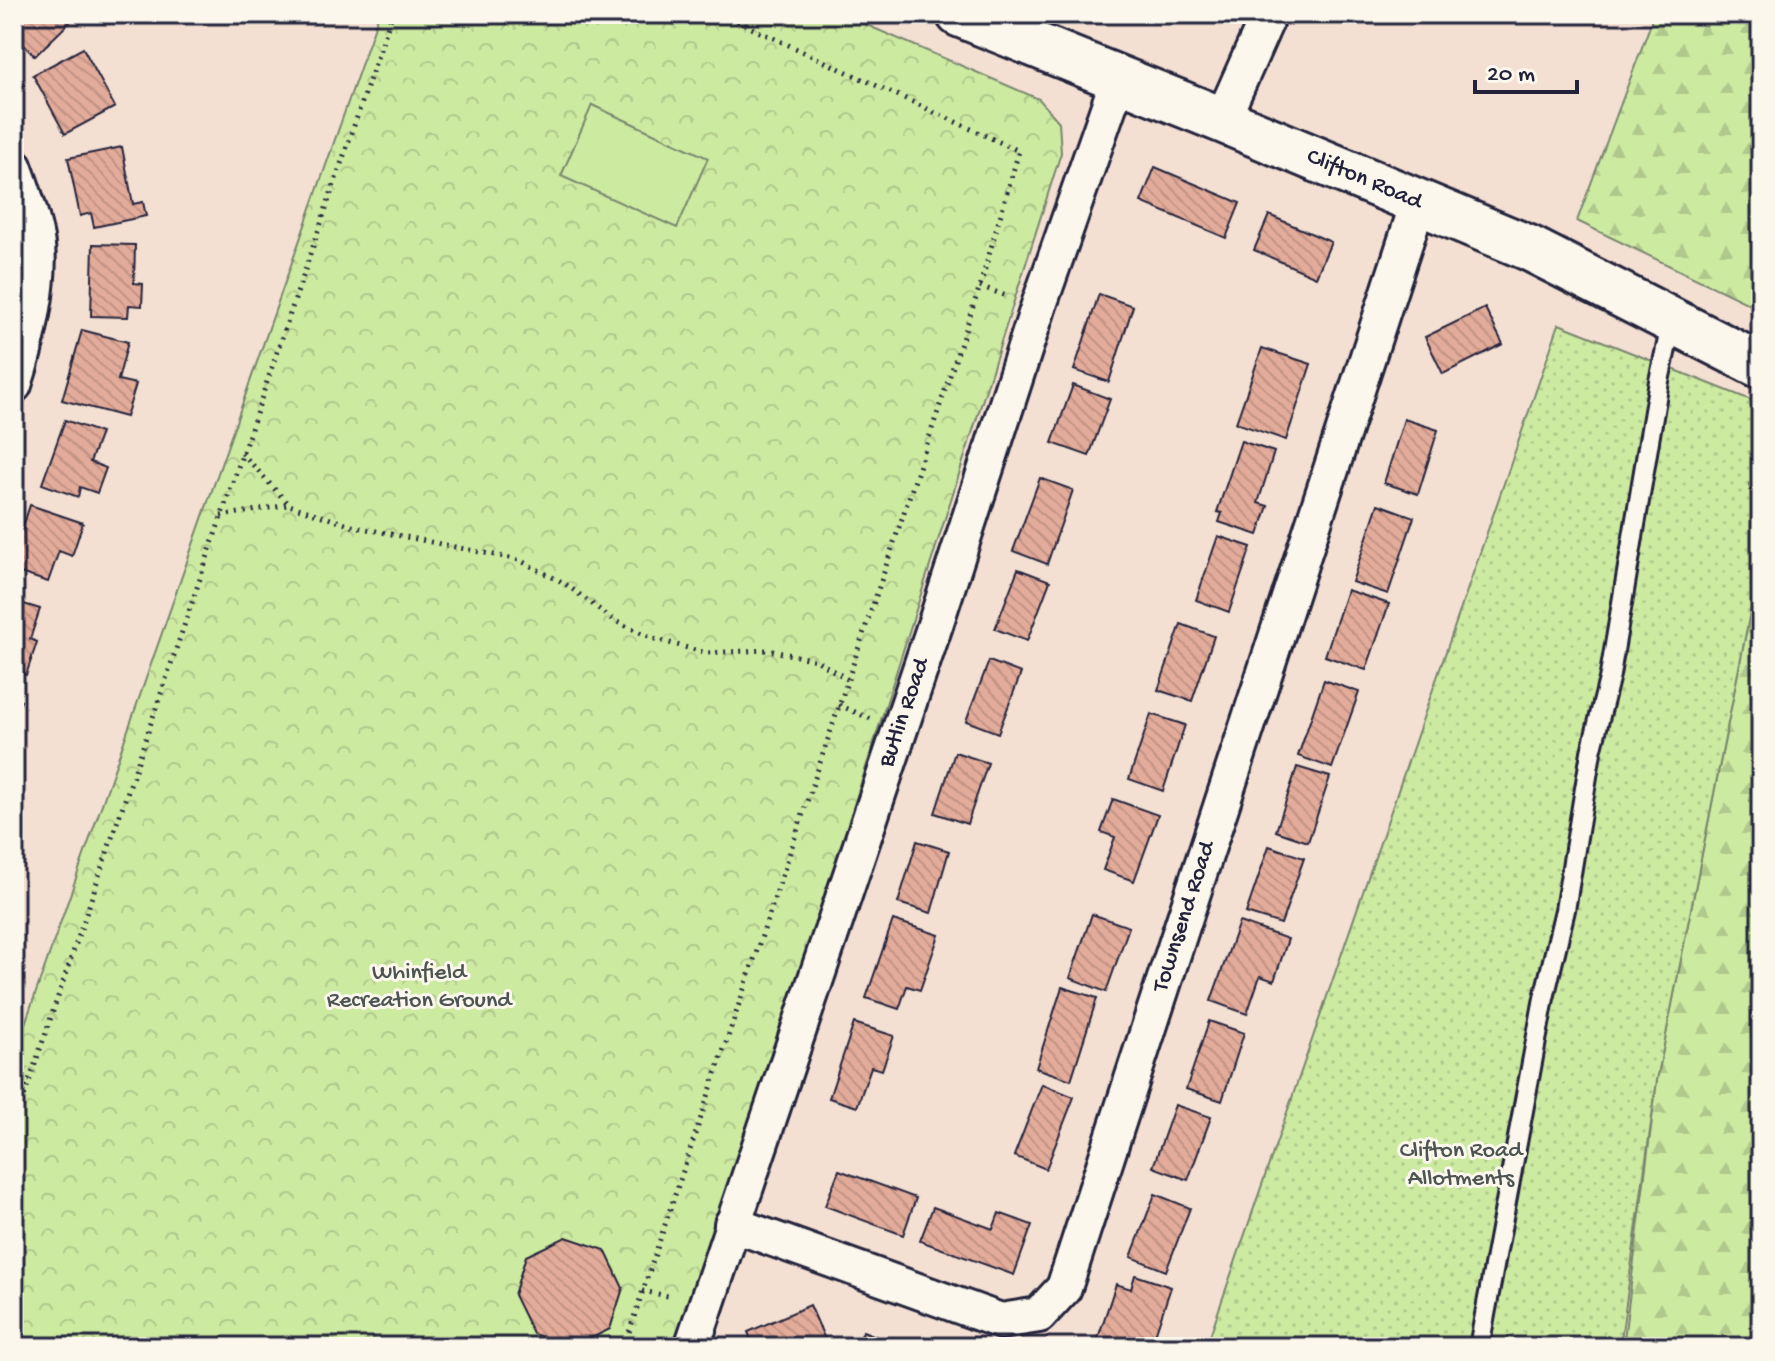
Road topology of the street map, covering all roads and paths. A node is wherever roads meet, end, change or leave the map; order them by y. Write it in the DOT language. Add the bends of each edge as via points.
graph roads {
  1 [pos="392,14"];
  2 [pos="721,14"];
  3 [pos="959,14"];
  4 [pos="1269,14"];
  5 [pos="1118,80"];
  6 [pos="1222,120"];
  7 [pos="14,166"];
  8 [pos="1418,203"];
  9 [pos="1672,321"];
  10 [pos="1761,366"];
  11 [pos="14,385"];
  12 [pos="242,453"];
  13 [pos="289,505"];
  14 [pos="221,516"];
  15 [pos="847,679"];
  16 [pos="14,1075"];
  17 [pos="30,1080"];
  18 [pos="14,1126"];
  19 [pos="732,1224"];
  20 [pos="624,1347"];
  21 [pos="692,1347"];
  22 [pos="1479,1347"];
  1 -- 12 [label="path"];
  2 -- 15 [label="path" via="1019,151 980,286"];
  3 -- 5 [label="street, Clifton Road"];
  4 -- 6 [label="street"];
  5 -- 6 [label="street, Clifton Road"];
  5 -- 19 [label="street, Butlin Road"];
  6 -- 8 [label="street, Clifton Road"];
  7 -- 11 [label="street" via="36,241 37,271"];
  8 -- 9 [label="street, Clifton Road" via="1529,248"];
  8 -- 19 [label="street, Townsend Road" via="1064,1288 1039,1315 1001,1321"];
  9 -- 10 [label="street, Clifton Road"];
  9 -- 22 [label="lane" via="1610,675"];
  12 -- 13 [label="path"];
  12 -- 14 [label="path"];
  13 -- 14 [label="path"];
  13 -- 15 [label="path" via="352,526 519,560 564,583 615,621 655,639 706,653 768,650 816,660"];
  14 -- 17 [label="path"];
  15 -- 20 [label="path"];
  16 -- 17 [label="path"];
  17 -- 18 [label="path"];
  19 -- 21 [label="street, Butlin Road"];
}
